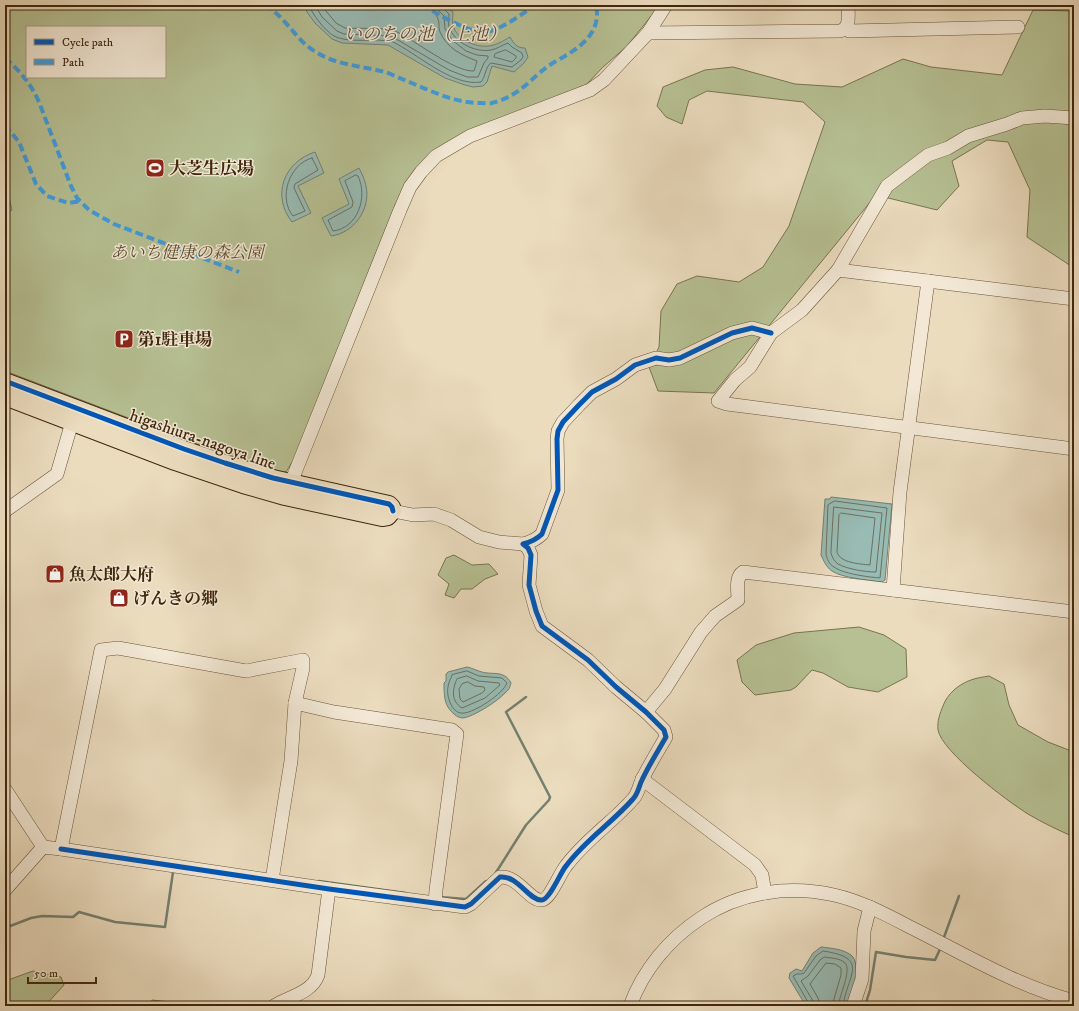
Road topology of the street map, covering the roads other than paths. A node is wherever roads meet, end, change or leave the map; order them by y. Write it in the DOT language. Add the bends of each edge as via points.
graph roads {
  1 [pos="666,5"];
  2 [pos="848,5"];
  3 [pos="1018,27"];
  4 [pos="846,28"];
  5 [pos="648,33"];
  6 [pos="1074,118"];
  7 [pos="838,270"];
  8 [pos="928,281"];
  9 [pos="1074,299"];
  10 [pos="771,333"];
  11 [pos="5,381"];
  12 [pos="5,397"];
  13 [pos="72,422"];
  14 [pos="909,427"];
  15 [pos="1074,449"];
  16 [pos="288,490"];
  17 [pos="5,511"];
  18 [pos="392,512"];
  19 [pos="523,544"];
  20 [pos="893,590"];
  21 [pos="1074,612"];
  22 [pos="296,703"];
  23 [pos="646,712"];
  24 [pos="642,779"];
  25 [pos="5,789"];
  26 [pos="43,847"];
  27 [pos="61,849"];
  28 [pos="272,880"];
  29 [pos="329,889"];
  30 [pos="5,890"];
  31 [pos="765,892"];
  32 [pos="435,904"];
  33 [pos="870,908"];
  34 [pos="1074,1001"];
  35 [pos="274,1006"];
  36 [pos="630,1006"];
  37 [pos="853,1006"];
  1 -- 5 [label="street"];
  2 -- 4 [label="street"];
  3 -- 4 [label="street" via="849,31"];
  4 -- 5 [label="street" via="840,31"];
  5 -- 16 [label="street" via="604,80 590,90 470,136 436,156 421,172 410,187 400,210"];
  6 -- 7 [label="street" via="1022,118 968,136 948,148 928,155 887,186"];
  7 -- 8 [label="street"];
  7 -- 10 [label="street" via="802,310"];
  8 -- 9 [label="street"];
  8 -- 14 [label="street"];
  10 -- 14 [label="street" via="750,366 718,401"];
  10 -- 19 [label="street" via="752,328 732,333 680,358 656,358 643,362 592,392 563,422 558,431 558,490 542,534 534,541"];
  11 -- 16 [label="main road, higashiura-nagoya line" via="184,449 273,478"];
  12 -- 13 [label="main road, higashiura-nagoya line"];
  13 -- 16 [label="main road, higashiura-nagoya line" via="206,473"];
  13 -- 17 [label="street" via="57,474"];
  14 -- 15 [label="street"];
  14 -- 20 [label="street" via="900,492"];
  16 -- 18 [label="main road, higashiura-nagoya line" via="382,518 388,517"];
  18 -- 19 [label="street" via="434,514 451,520 479,537"];
  19 -- 23 [label="street" via="531,555 529,585 542,626 588,660"];
  20 -- 21 [label="street"];
  20 -- 23 [label="street" via="743,572 738,579 738,600 715,616 701,632 665,689"];
  22 -- 27 [label="street" via="303,660 246,671 118,648 101,650"];
  22 -- 28 [label="street" via="291,761"];
  22 -- 32 [label="street" via="334,712 456,732"];
  23 -- 24 [label="street" via="664,730 666,737"];
  24 -- 31 [label="street" via="755,865 762,875"];
  24 -- 32 [label="street" via="634,798 577,852 547,897 536,900 512,879 500,877 465,907"];
  25 -- 26 [label="street"];
  26 -- 27 [label="street"];
  26 -- 30 [label="street"];
  27 -- 28 [label="street"];
  28 -- 29 [label="street"];
  29 -- 32 [label="street"];
  29 -- 35 [label="street" via="316,981 304,991"];
  31 -- 33 [label="street" via="823,892 850,899"];
  31 -- 36 [label="street" via="719,908 683,931 651,966"];
  33 -- 34 [label="street" via="1011,978"];
  33 -- 37 [label="street" via="864,931 862,980"];
}
